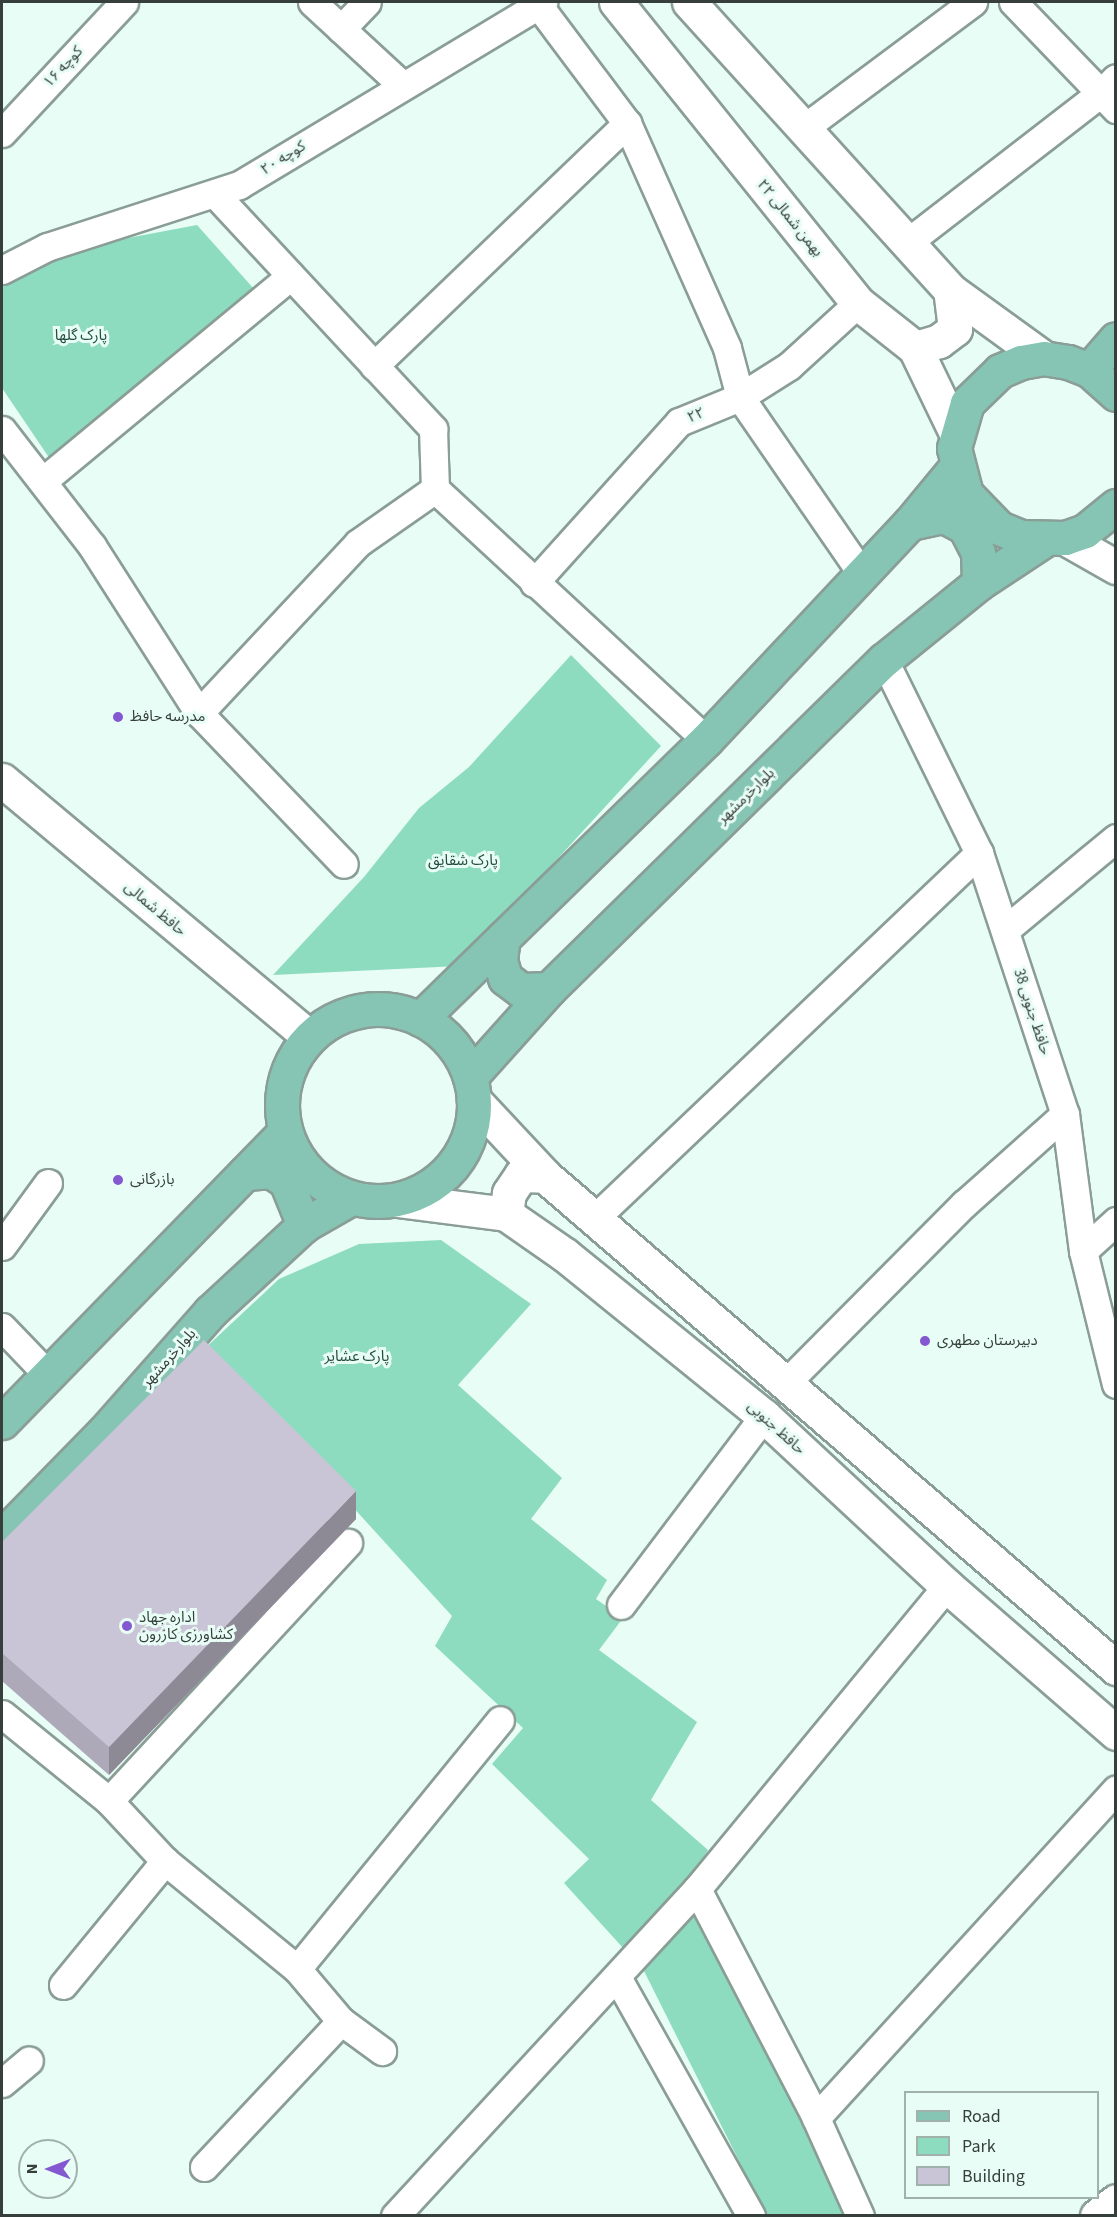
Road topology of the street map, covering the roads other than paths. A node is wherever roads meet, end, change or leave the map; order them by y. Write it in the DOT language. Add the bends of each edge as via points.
graph roads {
  1 [pos="124,2"];
  2 [pos="312,2"];
  3 [pos="368,2"];
  4 [pos="616,2"];
  5 [pos="689,2"];
  6 [pos="973,2"];
  7 [pos="1013,2"];
  8 [pos="541,4"];
  9 [pos="341,29"];
  10 [pos="402,85"];
  11 [pos="1111,94"];
  12 [pos="627,123"];
  13 [pos="804,128"];
  14 [pos="2,133"];
  15 [pos="215,194"];
  16 [pos="908,242"];
  17 [pos="2,270"];
  18 [pos="291,276"];
  19 [pos="950,290"];
  20 [pos="858,303"];
  21 [pos="1116,339"];
  22 [pos="915,348"];
  23 [pos="1044,358"];
  24 [pos="374,366"];
  25 [pos="1089,370"];
  26 [pos="1116,394"];
  27 [pos="740,397"];
  28 [pos="2,430"];
  29 [pos="957,450"];
  30 [pos="44,480"];
  31 [pos="435,489"];
  32 [pos="1116,506"];
  33 [pos="910,523"];
  34 [pos="1055,539"];
  35 [pos="1116,567"];
  36 [pos="862,574"];
  37 [pos="534,583"];
  38 [pos="979,583"];
  39 [pos="884,660"];
  40 [pos="199,713"];
  41 [pos="706,740"];
  42 [pos="3,785"];
  43 [pos="1116,838"];
  44 [pos="979,853"];
  45 [pos="344,864"];
  46 [pos="1005,930"];
  47 [pos="503,938"];
  48 [pos="549,989"];
  49 [pos="420,1018"];
  50 [pos="309,1037"];
  51 [pos="472,1088"];
  52 [pos="1065,1114"];
  53 [pos="285,1131"];
  54 [pos="245,1173"];
  55 [pos="545,1176"];
  56 [pos="48,1183"];
  57 [pos="351,1198"];
  58 [pos="397,1200"];
  59 [pos="506,1214"];
  60 [pos="595,1218"];
  61 [pos="1116,1221"];
  62 [pos="304,1225"];
  63 [pos="2,1246"];
  64 [pos="1083,1251"];
  65 [pos="2,1327"];
  66 [pos="48,1375"];
  67 [pos="785,1384"];
  68 [pos="1116,1384"];
  69 [pos="764,1416"];
  70 [pos="2,1422"];
  71 [pos="2,1536"];
  72 [pos="348,1543"];
  73 [pos="947,1586"];
  74 [pos="621,1605"];
  75 [pos="1116,1668"];
  76 [pos="2,1714"];
  77 [pos="500,1720"];
  78 [pos="1116,1733"];
  79 [pos="1116,1789"];
  80 [pos="109,1801"];
  81 [pos="165,1861"];
  82 [pos="697,1889"];
  83 [pos="297,1969"];
  84 [pos="617,1977"];
  85 [pos="63,1985"];
  86 [pos="341,2021"];
  87 [pos="382,2051"];
  88 [pos="29,2060"];
  89 [pos="2,2083"];
  90 [pos="816,2118"];
  91 [pos="204,2167"];
  92 [pos="1116,2201"];
  93 [pos="745,2212"];
  94 [pos="395,2216"];
  95 [pos="860,2216"];
  96 [pos="1097,2216"];
  1 -- 14 [label="street, کوچه ۱۶"];
  2 -- 9 [label="street"];
  3 -- 9 [label="street"];
  4 -- 20 [label="street, ۲۲ بهمن شمالی"];
  5 -- 13 [label="street"];
  6 -- 13 [label="street"];
  7 -- 11 [label="street"];
  8 -- 10 [label="street, کوچه ۲۰"];
  8 -- 12 [label="street"];
  9 -- 10 [label="street"];
  10 -- 15 [label="street, کوچه ۲۰" via="239,185"];
  11 -- 16 [label="street"];
  12 -- 24 [label="street"];
  12 -- 27 [label="street" via="727,348"];
  13 -- 16 [label="street"];
  15 -- 17 [label="street, کوچه ۲۰" via="47,248"];
  15 -- 18 [label="street"];
  16 -- 19 [label="street"];
  18 -- 24 [label="street"];
  18 -- 30 [label="street"];
  19 -- 22 [label="street" via="955,329 939,341"];
  19 -- 23 [label="street"];
  20 -- 22 [label="street, ۲۲ بهمن شمالی"];
  20 -- 27 [label="street, ۲۲" via="789,366"];
  21 -- 25 [label="main road"];
  22 -- 29 [label="street, ۲۲ بهمن شمالی"];
  23 -- 25 [label="main road"];
  23 -- 29 [label="main road" via="1000,370 981,385 967,403"];
  24 -- 31 [label="street" via="433,429"];
  25 -- 26 [label="main road"];
  27 -- 36 [label="street"];
  27 -- 37 [label="street, ۲۲" via="679,422"];
  28 -- 30 [label="street"];
  29 -- 33 [label="main road"];
  29 -- 34 [label="main road" via="966,494 980,513 999,528 1021,537"];
  30 -- 40 [label="street"];
  31 -- 37 [label="street"];
  31 -- 40 [label="street" via="358,543"];
  32 -- 34 [label="main road, بلوارخرمشهر" via="1085,531"];
  33 -- 36 [label="main road"];
  33 -- 38 [label="main road" via="944,516 965,527 978,554"];
  34 -- 35 [label="street"];
  34 -- 38 [label="main road, بلوارخرمشهر"];
  36 -- 41 [label="main road"];
  37 -- 41 [label="street"];
  38 -- 39 [label="main road, بلوارخرمشهر"];
  39 -- 44 [label="street, حافظ جنوبی 38"];
  39 -- 48 [label="main road, بلوارخرمشهر"];
  40 -- 45 [label="street"];
  41 -- 47 [label="main road"];
  42 -- 50 [label="street, حافظ شمالی"];
  43 -- 46 [label="street"];
  44 -- 46 [label="street, حافظ جنوبی 38"];
  44 -- 60 [label="street"];
  46 -- 52 [label="street, حافظ جنوبی 38"];
  47 -- 48 [label="main road" via="500,960 505,978 521,990"];
  47 -- 49 [label="main road"];
  48 -- 51 [label="main road, بلوارخرمشهر"];
  49 -- 50 [label="main road" via="382,1008 362,1010 325,1025"];
  49 -- 51 [label="main road" via="451,1043"];
  50 -- 53 [label="main road" via="286,1078 282,1105"];
  51 -- 55 [label="street"];
  51 -- 58 [label="main road" via="473,1122 454,1164 419,1193"];
  52 -- 64 [label="street, حافظ جنوبی 38"];
  52 -- 67 [label="street" via="964,1204"];
  53 -- 54 [label="main road"];
  53 -- 57 [label="main road" via="309,1173"];
  54 -- 62 [label="main road" via="271,1171 286,1181"];
  54 -- 66 [label="main road"];
  55 -- 59 [label="street" via="520,1174 509,1193"];
  55 -- 60 [label="street"];
  56 -- 63 [label="street"];
  57 -- 58 [label="main road"];
  57 -- 62 [label="main road, بلوارخرمشهر"];
  58 -- 59 [label="street, حافظ جنوبی"];
  59 -- 69 [label="street, حافظ جنوبی" via="565,1255"];
  60 -- 67 [label="street"];
  61 -- 64 [label="street"];
  62 -- 71 [label="main road, بلوارخرمشهر" via="210,1312 103,1433"];
  64 -- 68 [label="street, حافظ جنوبی 38"];
  65 -- 66 [label="street"];
  66 -- 70 [label="main road"];
  67 -- 75 [label="street"];
  69 -- 73 [label="street, حافظ جنوبی"];
  69 -- 74 [label="street"];
  72 -- 80 [label="street"];
  73 -- 78 [label="street, حافظ جنوبی"];
  73 -- 82 [label="street"];
  76 -- 80 [label="street"];
  77 -- 83 [label="street"];
  79 -- 90 [label="street"];
  80 -- 81 [label="street"];
  81 -- 83 [label="street"];
  81 -- 85 [label="street"];
  82 -- 84 [label="street"];
  82 -- 90 [label="street"];
  83 -- 86 [label="street"];
  84 -- 93 [label="street"];
  84 -- 94 [label="street"];
  86 -- 87 [label="street"];
  86 -- 91 [label="street"];
  88 -- 89 [label="street"];
  90 -- 95 [label="street"];
  92 -- 96 [label="street"];
}
